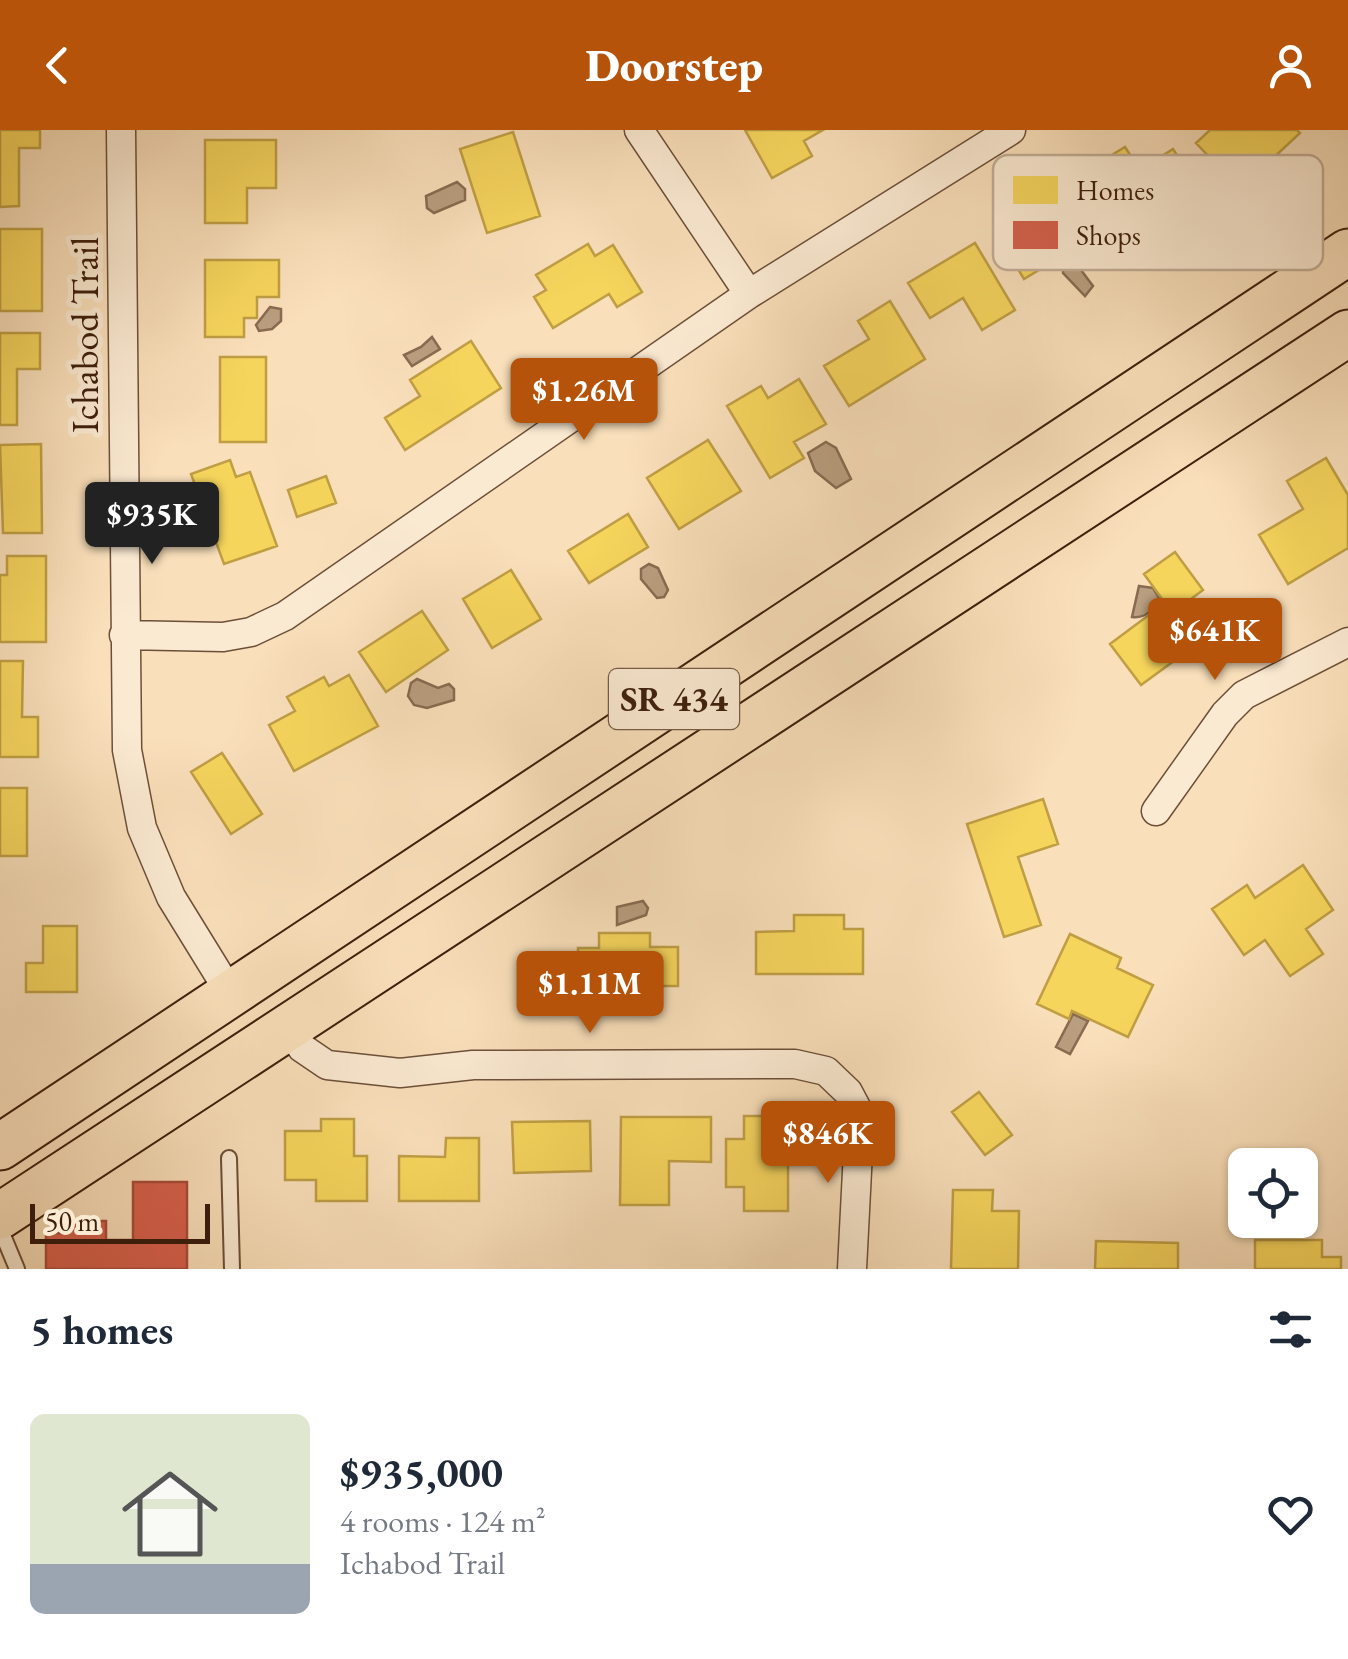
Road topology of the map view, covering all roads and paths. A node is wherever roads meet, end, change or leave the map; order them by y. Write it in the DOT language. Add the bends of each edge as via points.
graph roads {
  1 [pos="121,130"];
  2 [pos="638,130"];
  3 [pos="1011,130"];
  4 [pos="1348,252"];
  5 [pos="1323,268"];
  6 [pos="1321,270"];
  7 [pos="749,294"];
  8 [pos="1332,343"];
  9 [pos="990,488"];
  10 [pos="124,635"];
  11 [pos="1348,642"];
  12 [pos="826,676"];
  13 [pos="1156,811"];
  14 [pos="232,996"];
  15 [pos="289,1025"];
  16 [pos="165,1041"];
  17 [pos="0,1147"];
  18 [pos="229,1158"];
  19 [pos="0,1179"];
  20 [pos="0,1216"];
  21 [pos="0,1228"];
  22 [pos="18,1269"];
  23 [pos="232,1269"];
  24 [pos="852,1269"];
  1 -- 10 [label="street, Ichabod Trail"];
  2 -- 7 [label="street"];
  3 -- 7 [label="street"];
  4 -- 5 [label="main road, SR 434"];
  6 -- 9 [label="main road, SR 434"];
  7 -- 10 [label="street" via="285,616 223,637"];
  8 -- 12 [label="main road, SR 434"];
  9 -- 12 [label="main road" via="1002,515 998,532 861,624"];
  9 -- 14 [label="main road, SR 434"];
  10 -- 14 [label="street, Ichabod Trail" via="128,750 142,828 171,897"];
  11 -- 13 [label="street" via="1244,695"];
  12 -- 15 [label="main road, SR 434"];
  14 -- 16 [label="main road, SR 434"];
  15 -- 20 [label="main road, SR 434"];
  15 -- 24 [label="street" via="302,1048 327,1065 400,1073 473,1064 796,1064 826,1071 857,1109"];
  16 -- 17 [label="main road, SR 434"];
  16 -- 19 [label="main road" via="110,1098"];
  18 -- 23 [label="lane"];
  21 -- 22 [label="lane"];
}
